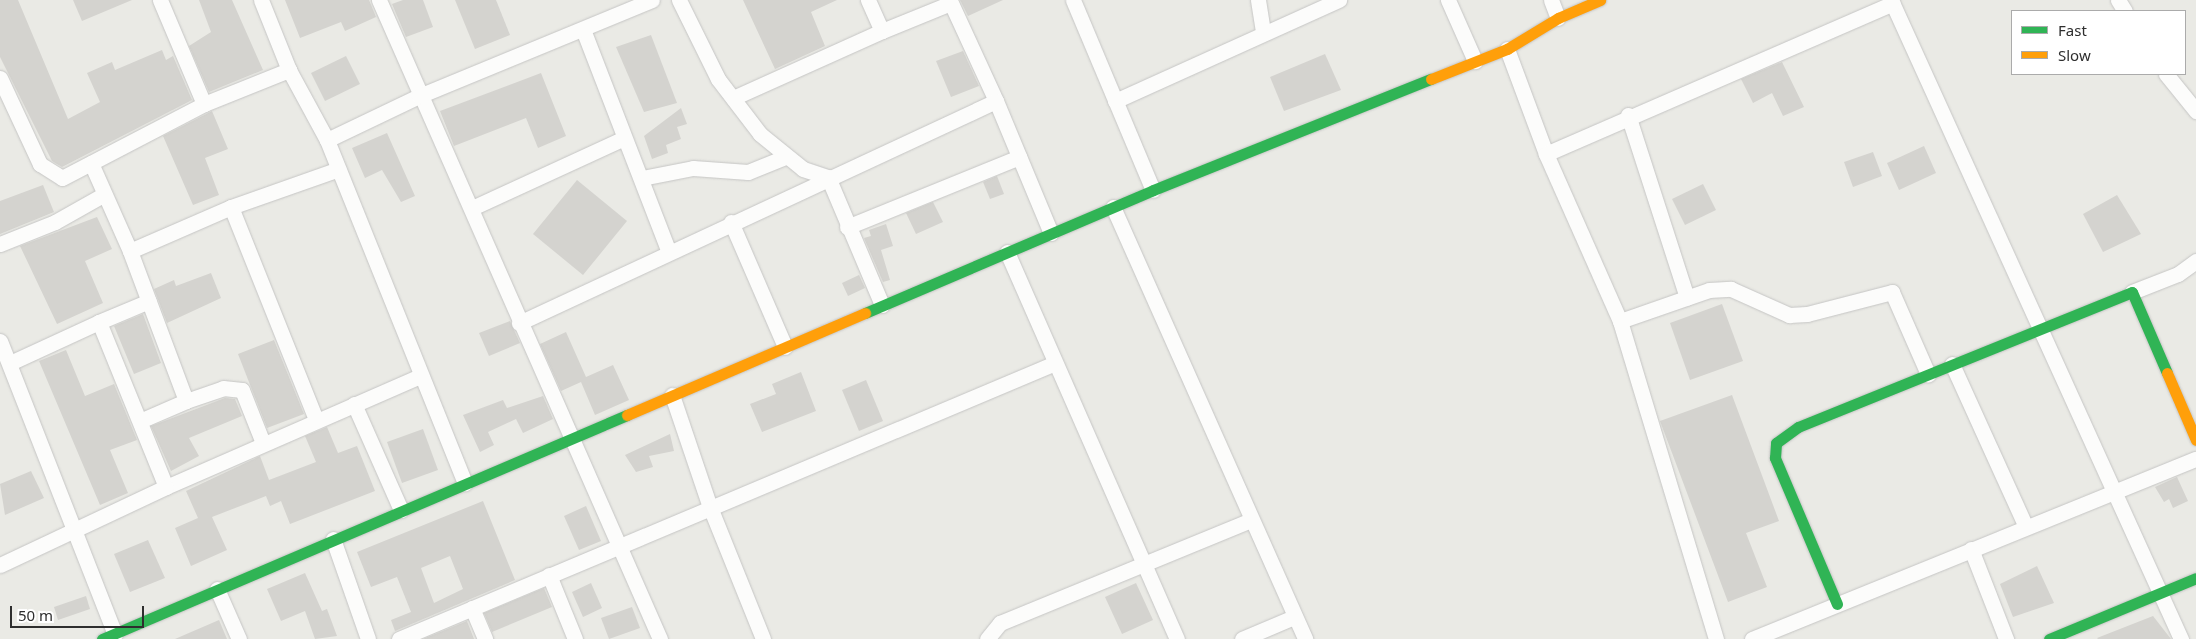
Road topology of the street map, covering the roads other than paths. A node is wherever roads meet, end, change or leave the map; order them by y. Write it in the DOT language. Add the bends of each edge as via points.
graph roads {
  1 [pos="160,0"];
  2 [pos="261,0"];
  3 [pos="379,0"];
  4 [pos="652,0"];
  5 [pos="679,0"];
  6 [pos="868,0"];
  7 [pos="1073,0"];
  8 [pos="1258,0"];
  9 [pos="1338,0"];
  10 [pos="1448,0"];
  11 [pos="1551,0"];
  12 [pos="1600,0"];
  13 [pos="1892,1"];
  14 [pos="635,3"];
  15 [pos="1558,18"];
  16 [pos="882,30"];
  17 [pos="584,32"];
  18 [pos="1262,33"];
  19 [pos="1506,49"];
  20 [pos="1475,62"];
  21 [pos="289,70"];
  22 [pos="2167,75"];
  23 [pos="0,78"];
  24 [pos="419,96"];
  25 [pos="732,98"];
  26 [pos="996,101"];
  27 [pos="1115,101"];
  28 [pos="204,104"];
  29 [pos="2196,111"];
  30 [pos="1628,115"];
  31 [pos="624,138"];
  32 [pos="327,140"];
  33 [pos="1546,154"];
  34 [pos="785,157"];
  35 [pos="1019,157"];
  36 [pos="91,163"];
  37 [pos="339,169"];
  38 [pos="828,176"];
  39 [pos="642,178"];
  40 [pos="1153,190"];
  41 [pos="103,195"];
  42 [pos="230,207"];
  43 [pos="1113,207"];
  44 [pos="472,208"];
  45 [pos="731,222"];
  46 [pos="847,227"];
  47 [pos="1051,233"];
  48 [pos="0,244"];
  49 [pos="130,251"];
  50 [pos="669,252"];
  51 [pos="1007,252"];
  52 [pos="2196,261"];
  53 [pos="2132,292"];
  54 [pos="1687,298"];
  55 [pos="149,301"];
  56 [pos="882,305"];
  57 [pos="1620,321"];
  58 [pos="99,322"];
  59 [pos="519,324"];
  60 [pos="2040,331"];
  61 [pos="0,341"];
  62 [pos="785,347"];
  63 [pos="10,363"];
  64 [pos="1052,364"];
  65 [pos="1952,364"];
  66 [pos="1928,374"];
  67 [pos="420,376"];
  68 [pos="672,395"];
  69 [pos="186,401"];
  70 [pos="354,404"];
  71 [pos="316,419"];
  72 [pos="140,421"];
  73 [pos="573,437"];
  74 [pos="2196,440"];
  75 [pos="263,443"];
  76 [pos="2196,459"];
  77 [pos="465,483"];
  78 [pos="166,487"];
  79 [pos="2112,492"];
  80 [pos="710,508"];
  81 [pos="401,510"];
  82 [pos="1251,520"];
  83 [pos="2026,527"];
  84 [pos="72,532"];
  85 [pos="333,539"];
  86 [pos="621,546"];
  87 [pos="1971,550"];
  88 [pos="0,565"];
  89 [pos="1146,566"];
  90 [pos="549,575"];
  91 [pos="2196,578"];
  92 [pos="217,589"];
  93 [pos="2158,594"];
  94 [pos="1837,604"];
  95 [pos="472,608"];
  96 [pos="1294,617"];
  97 [pos="108,636"];
  98 [pos="239,639"];
  99 [pos="368,639"];
  100 [pos="398,639"];
  101 [pos="485,639"];
  102 [pos="575,639"];
  103 [pos="660,639"];
  104 [pos="763,639"];
  105 [pos="987,639"];
  106 [pos="1177,639"];
  107 [pos="1242,639"];
  108 [pos="1305,639"];
  109 [pos="1716,639"];
  110 [pos="1752,639"];
  111 [pos="2006,639"];
  112 [pos="2048,639"];
  113 [pos="2181,639"];
  1 -- 28 [label="street"];
  2 -- 21 [label="street"];
  3 -- 24 [label="street"];
  4 -- 14 [label="street"];
  5 -- 25 [label="street" via="706,58"];
  6 -- 16 [label="street"];
  7 -- 27 [label="street"];
  8 -- 18 [label="street"];
  9 -- 18 [label="street"];
  10 -- 20 [label="street"];
  11 -- 15 [label="street"];
  12 -- 15 [label="street"];
  13 -- 30 [label="street"];
  13 -- 60 [label="street"];
  14 -- 17 [label="street"];
  15 -- 19 [label="street"];
  16 -- 25 [label="street"];
  16 -- 26 [label="street" via="951,3"];
  17 -- 24 [label="street"];
  17 -- 31 [label="street"];
  18 -- 27 [label="street"];
  19 -- 20 [label="street"];
  19 -- 33 [label="street"];
  20 -- 40 [label="street"];
  21 -- 28 [label="street"];
  21 -- 32 [label="street"];
  22 -- 29 [label="street"];
  23 -- 36 [label="street" via="40,164 62,178"];
  24 -- 32 [label="street"];
  24 -- 44 [label="street"];
  25 -- 34 [label="street" via="760,134"];
  26 -- 35 [label="street"];
  26 -- 38 [label="street"];
  27 -- 40 [label="street"];
  28 -- 36 [label="street"];
  30 -- 33 [label="street"];
  30 -- 54 [label="street"];
  31 -- 39 [label="street"];
  31 -- 44 [label="street"];
  32 -- 37 [label="street"];
  33 -- 57 [label="street"];
  34 -- 38 [label="street"];
  34 -- 39 [label="street" via="748,172 693,168"];
  35 -- 46 [label="street"];
  35 -- 47 [label="street"];
  36 -- 41 [label="street"];
  37 -- 42 [label="street"];
  37 -- 67 [label="street"];
  38 -- 45 [label="street"];
  38 -- 46 [label="street"];
  39 -- 50 [label="street"];
  40 -- 43 [label="street"];
  41 -- 48 [label="street" via="55,222"];
  41 -- 49 [label="street"];
  42 -- 49 [label="street"];
  42 -- 71 [label="street"];
  43 -- 47 [label="street"];
  43 -- 82 [label="street"];
  44 -- 59 [label="street"];
  45 -- 50 [label="street"];
  45 -- 62 [label="street"];
  46 -- 56 [label="street"];
  47 -- 51 [label="street"];
  49 -- 55 [label="street"];
  50 -- 59 [label="street"];
  51 -- 56 [label="street"];
  51 -- 64 [label="street"];
  52 -- 53 [label="street" via="2178,274"];
  53 -- 60 [label="street"];
  53 -- 74 [label="street"];
  54 -- 57 [label="street"];
  54 -- 66 [label="street" via="1731,289 1770,309 1807,314 1892,292"];
  55 -- 58 [label="street"];
  55 -- 69 [label="street"];
  56 -- 62 [label="street"];
  57 -- 109 [label="street"];
  58 -- 63 [label="street"];
  58 -- 72 [label="street"];
  59 -- 73 [label="street"];
  60 -- 65 [label="street"];
  60 -- 79 [label="street"];
  61 -- 63 [label="street"];
  62 -- 68 [label="street"];
  63 -- 84 [label="street"];
  64 -- 80 [label="street"];
  64 -- 89 [label="street"];
  65 -- 66 [label="street"];
  65 -- 83 [label="street"];
  66 -- 94 [label="street" via="1798,427 1776,443 1778,470"];
  67 -- 70 [label="street"];
  67 -- 77 [label="street"];
  68 -- 73 [label="street"];
  68 -- 80 [label="street"];
  69 -- 72 [label="street"];
  69 -- 75 [label="street" via="223,388 242,390"];
  70 -- 71 [label="street"];
  70 -- 81 [label="street"];
  71 -- 75 [label="street"];
  72 -- 78 [label="street"];
  73 -- 77 [label="street"];
  73 -- 86 [label="street"];
  75 -- 78 [label="street"];
  76 -- 79 [label="street"];
  77 -- 81 [label="street"];
  78 -- 84 [label="street"];
  79 -- 83 [label="street"];
  79 -- 93 [label="street"];
  80 -- 86 [label="street"];
  80 -- 104 [label="street"];
  81 -- 85 [label="street"];
  82 -- 89 [label="street"];
  82 -- 96 [label="street"];
  83 -- 87 [label="street"];
  84 -- 88 [label="street"];
  84 -- 97 [label="street"];
  85 -- 92 [label="street"];
  85 -- 99 [label="street"];
  86 -- 90 [label="street"];
  86 -- 103 [label="street"];
  87 -- 94 [label="street"];
  87 -- 111 [label="street"];
  89 -- 105 [label="street" via="1000,622"];
  89 -- 106 [label="street"];
  90 -- 95 [label="street"];
  90 -- 102 [label="street"];
  91 -- 93 [label="street"];
  92 -- 97 [label="street"];
  92 -- 98 [label="street"];
  93 -- 112 [label="street"];
  93 -- 113 [label="street"];
  94 -- 110 [label="street"];
  95 -- 100 [label="street"];
  95 -- 101 [label="street"];
  96 -- 107 [label="street"];
  96 -- 108 [label="street"];
}
